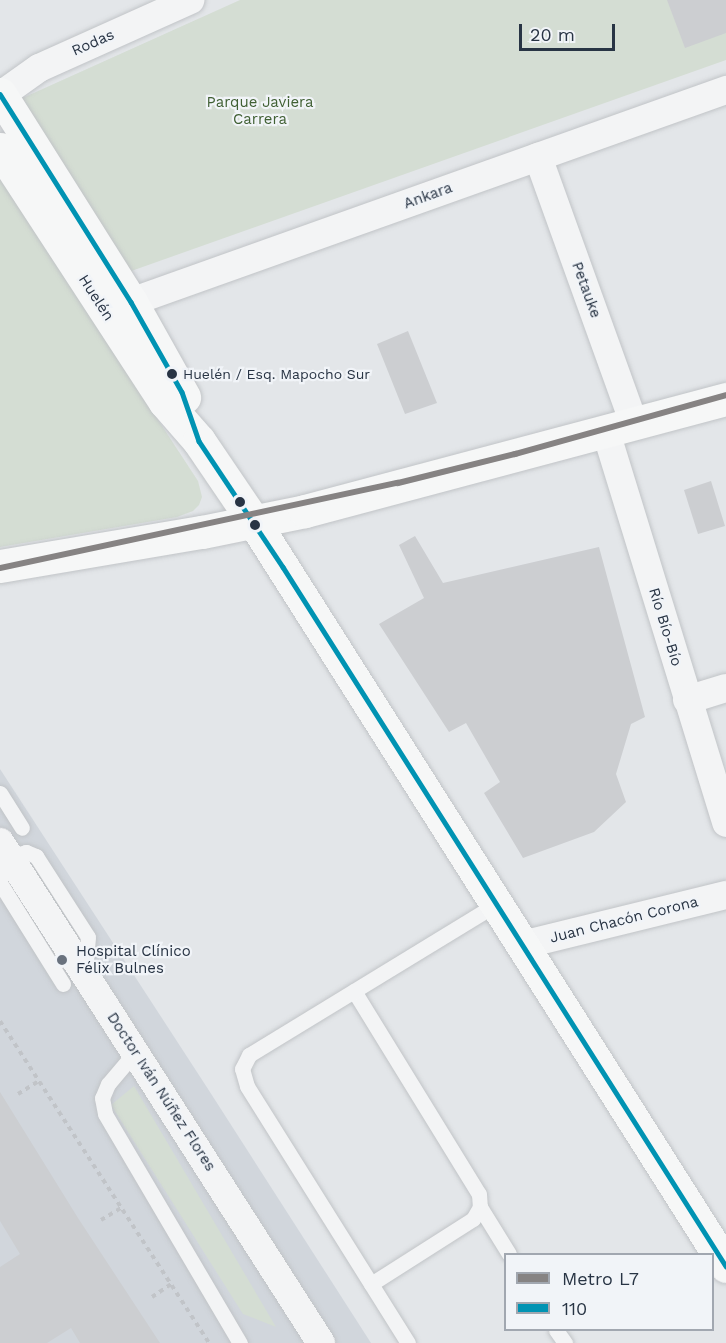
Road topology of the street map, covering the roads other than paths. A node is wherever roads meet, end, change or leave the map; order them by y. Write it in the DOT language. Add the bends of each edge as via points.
graph roads {
  1 [pos="190,0"];
  2 [pos="726,90"];
  3 [pos="0,95"];
  4 [pos="0,149"];
  5 [pos="538,157"];
  6 [pos="131,302"];
  7 [pos="726,399"];
  8 [pos="620,428"];
  9 [pos="199,441"];
  10 [pos="254,522"];
  11 [pos="0,566"];
  12 [pos="726,688"];
  13 [pos="687,700"];
  14 [pos="0,793"];
  15 [pos="726,823"];
  16 [pos="7,858"];
  17 [pos="726,895"];
  18 [pos="496,904"];
  19 [pos="522,945"];
  20 [pos="354,991"];
  21 [pos="136,1051"];
  22 [pos="480,1207"];
  23 [pos="508,1253"];
  24 [pos="726,1266"];
  25 [pos="371,1284"];
  26 [pos="240,1343"];
  27 [pos="321,1343"];
  28 [pos="408,1343"];
  1 -- 3 [label="street, Rodas" via="39,68"];
  2 -- 5 [label="street, Ankara"];
  3 -- 6 [label="main road, Huelén"];
  4 -- 9 [label="main road, Huelén" via="165,402"];
  5 -- 6 [label="street, Ankara"];
  5 -- 8 [label="street, Petauke"];
  6 -- 9 [label="main road, Huelén" via="182,392"];
  7 -- 8 [label="main road"];
  8 -- 10 [label="main road"];
  8 -- 13 [label="street, Río Bío-Bío"];
  9 -- 10 [label="main road, Huelén"];
  10 -- 11 [label="main road"];
  10 -- 18 [label="main road, Huelén"];
  12 -- 13 [label="street"];
  13 -- 15 [label="street, Río Bío-Bío"];
  14 -- 16 [label="lane"];
  16 -- 21 [label="street, Doctor Iván Núñez Flores" via="74,978"];
  17 -- 19 [label="street, Juan Chacón Corona"];
  18 -- 19 [label="main road, Huelén"];
  18 -- 20 [label="lane"];
  19 -- 24 [label="main road, Huelén"];
  20 -- 22 [label="lane" via="480,1194"];
  20 -- 25 [label="lane" via="249,1055 242,1069 246,1086"];
  21 -- 26 [label="lane" via="108,1084 102,1098 105,1114"];
  21 -- 27 [label="street, Doctor Iván Núñez Flores"];
  22 -- 23 [label="lane"];
  22 -- 25 [label="lane" via="473,1219"];
  25 -- 28 [label="lane"];
}
